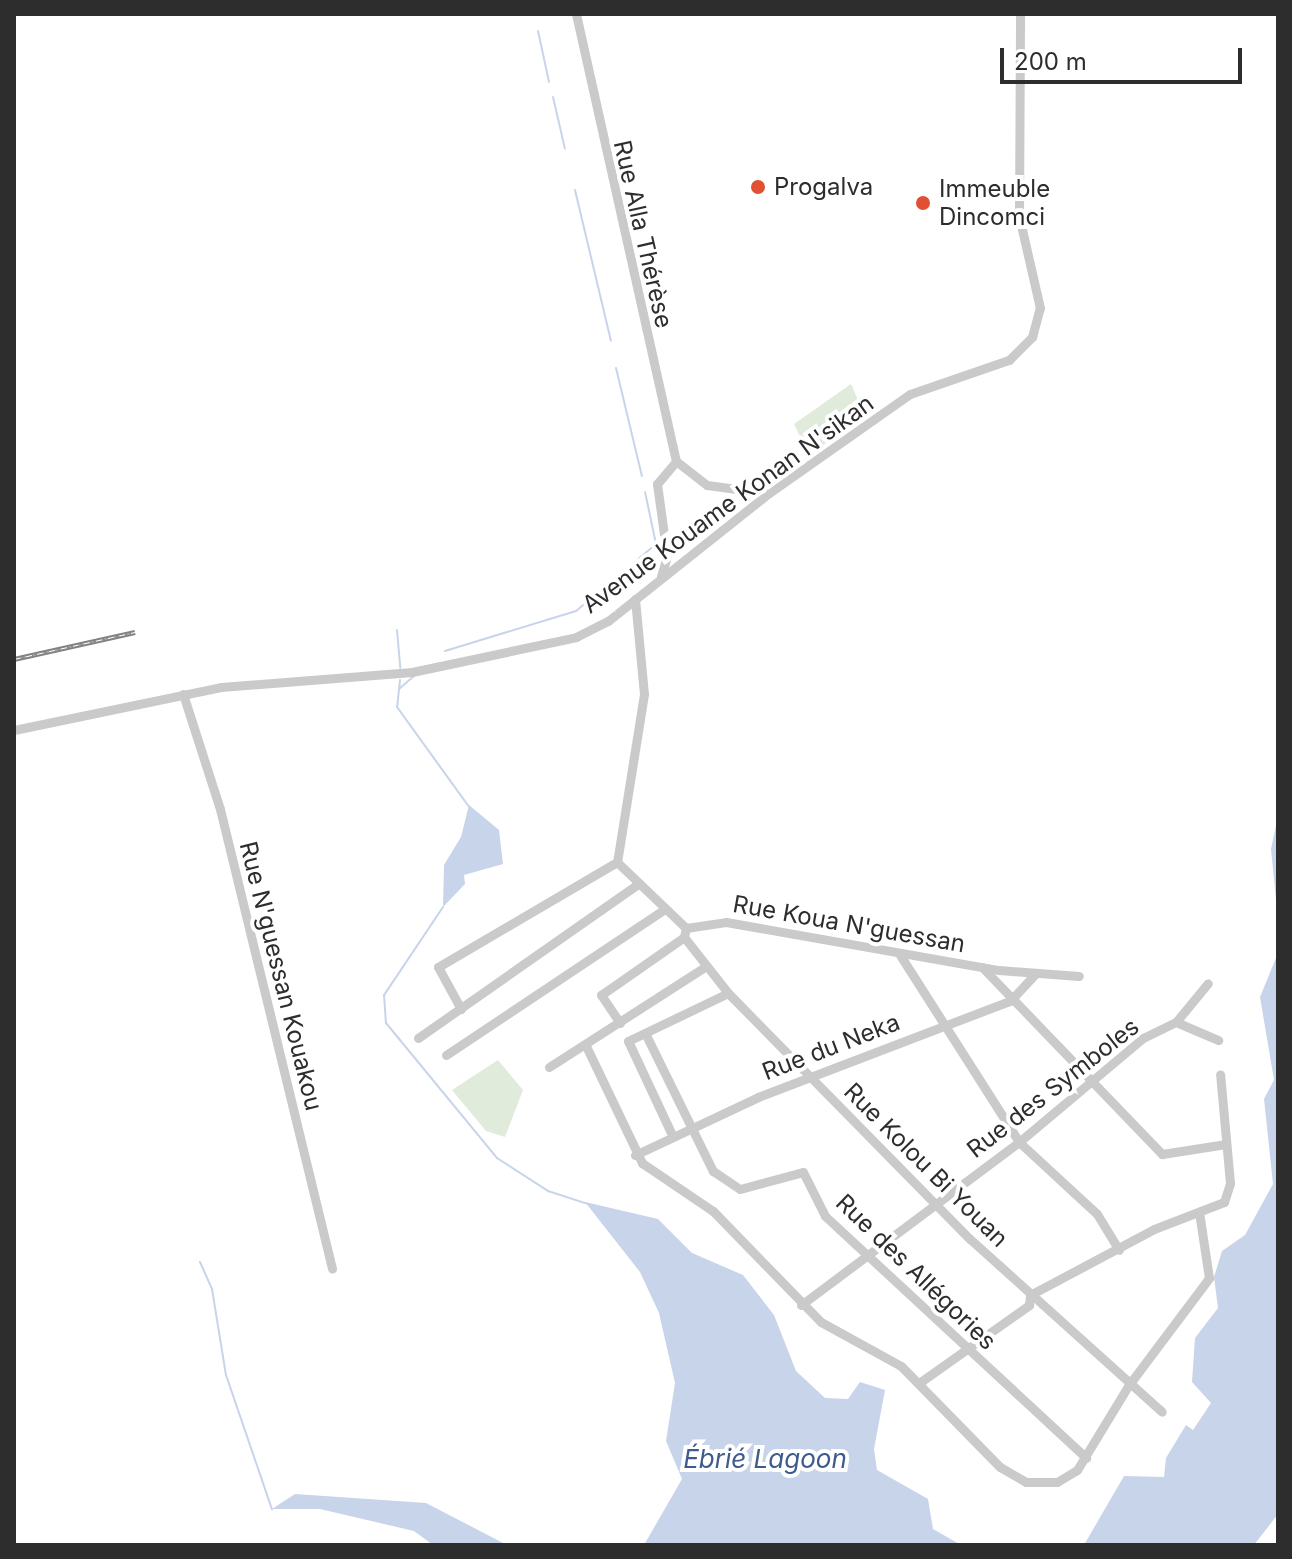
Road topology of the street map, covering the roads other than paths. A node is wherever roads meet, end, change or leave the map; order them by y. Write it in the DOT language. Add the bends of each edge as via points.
graph roads {
  1 [pos="576,14"];
  2 [pos="1020,14"];
  3 [pos="676,461"];
  4 [pos="769,493"];
  5 [pos="660,579"];
  6 [pos="635,599"];
  7 [pos="183,694"];
  8 [pos="14,730"];
  9 [pos="617,862"];
  10 [pos="638,884"];
  11 [pos="665,909"];
  12 [pos="685,932"];
  13 [pos="900,955"];
  14 [pos="705,967"];
  15 [pos="982,967"];
  16 [pos="1034,975"];
  17 [pos="1079,976"];
  18 [pos="1208,983"];
  19 [pos="728,993"];
  20 [pos="1010,1001"];
  21 [pos="461,1009"];
  22 [pos="1176,1022"];
  23 [pos="620,1023"];
  24 [pos="941,1027"];
  25 [pos="645,1033"];
  26 [pos="418,1038"];
  27 [pos="1218,1040"];
  28 [pos="586,1046"];
  29 [pos="446,1055"];
  30 [pos="549,1067"];
  31 [pos="1220,1074"];
  32 [pos="810,1077"];
  33 [pos="1093,1082"];
  34 [pos="691,1129"];
  35 [pos="673,1137"];
  36 [pos="1019,1142"];
  37 [pos="1226,1144"];
  38 [pos="635,1155"];
  39 [pos="936,1205"];
  40 [pos="1199,1212"];
  41 [pos="1119,1250"];
  42 [pos="869,1254"];
  43 [pos="332,1269"];
  44 [pos="1030,1295"];
  45 [pos="801,1305"];
  46 [pos="965,1347"];
  47 [pos="919,1383"];
  48 [pos="1128,1386"];
  49 [pos="1162,1412"];
  50 [pos="1086,1458"];
  1 -- 3 [label="street, Rue Alla Thérèse"];
  2 -- 4 [label="street, Avenue Kouame Konan N'sikan" via="1019,216 1040,308 1032,337 1009,360 910,394"];
  3 -- 4 [label="street" via="707,485"];
  3 -- 5 [label="street" via="657,484 667,556"];
  4 -- 5 [label="street, Avenue Kouame Konan N'sikan"];
  5 -- 6 [label="street, Avenue Kouame Konan N'sikan"];
  6 -- 7 [label="street, Avenue Kouame Konan N'sikan" via="576,637 491,656"];
  6 -- 9 [label="street" via="644,694"];
  7 -- 8 [label="street, Avenue Kouame Konan N'sikan"];
  7 -- 43 [label="street, Rue N'guessan Kouakou" via="220,809"];
  9 -- 10 [label="street"];
  9 -- 21 [label="street" via="438,967"];
  10 -- 11 [label="street"];
  10 -- 21 [label="street"];
  11 -- 12 [label="street"];
  11 -- 29 [label="street"];
  12 -- 13 [label="street, Rue Koua N'guessan" via="726,922"];
  12 -- 14 [label="street, Rue Kolou Bi Youan"];
  12 -- 23 [label="street" via="601,995"];
  13 -- 15 [label="street, Rue Koua N'guessan"];
  13 -- 24 [label="street"];
  14 -- 19 [label="street, Rue Kolou Bi Youan"];
  14 -- 23 [label="street"];
  15 -- 16 [label="street, Rue Koua N'guessan"];
  15 -- 20 [label="street"];
  16 -- 17 [label="street, Rue Koua N'guessan"];
  16 -- 20 [label="street, Rue du Neka"];
  18 -- 22 [label="street, Rue des Symboles"];
  19 -- 25 [label="street"];
  19 -- 32 [label="street, Rue Kolou Bi Youan"];
  20 -- 24 [label="street, Rue du Neka"];
  20 -- 33 [label="street"];
  21 -- 26 [label="street"];
  22 -- 27 [label="street"];
  22 -- 33 [label="street, Rue des Symboles" via="1143,1038"];
  23 -- 28 [label="street"];
  24 -- 32 [label="street, Rue du Neka"];
  24 -- 36 [label="street"];
  25 -- 34 [label="street"];
  25 -- 35 [label="street" via="629,1045"];
  28 -- 30 [label="street"];
  28 -- 38 [label="street"];
  31 -- 37 [label="street"];
  32 -- 34 [label="street, Rue du Neka"];
  32 -- 39 [label="street, Rue Kolou Bi Youan"];
  33 -- 36 [label="street, Rue des Symboles"];
  33 -- 37 [label="street" via="1162,1154"];
  34 -- 35 [label="street, Rue du Neka"];
  34 -- 42 [label="street, Rue des Allégories" via="713,1171 740,1189 803,1172 825,1216"];
  35 -- 38 [label="street, Rue du Neka"];
  36 -- 39 [label="street, Rue des Symboles"];
  36 -- 41 [label="street" via="1097,1214"];
  37 -- 40 [label="street" via="1228,1197"];
  38 -- 45 [label="street" via="713,1211"];
  39 -- 42 [label="street, Rue des Symboles"];
  39 -- 44 [label="street, Rue Kolou Bi Youan"];
  40 -- 41 [label="street"];
  40 -- 48 [label="street" via="1209,1278"];
  41 -- 44 [label="street"];
  42 -- 45 [label="street, Rue des Symboles"];
  42 -- 46 [label="street, Rue des Allégories"];
  44 -- 46 [label="street" via="1029,1305"];
  44 -- 48 [label="street, Rue Kolou Bi Youan"];
  45 -- 47 [label="street"];
  46 -- 47 [label="street"];
  46 -- 50 [label="street, Rue des Allégories"];
  47 -- 50 [label="street" via="1000,1467 1026,1482 1064,1480"];
  48 -- 49 [label="street, Rue Kolou Bi Youan"];
  48 -- 50 [label="street"];
}
